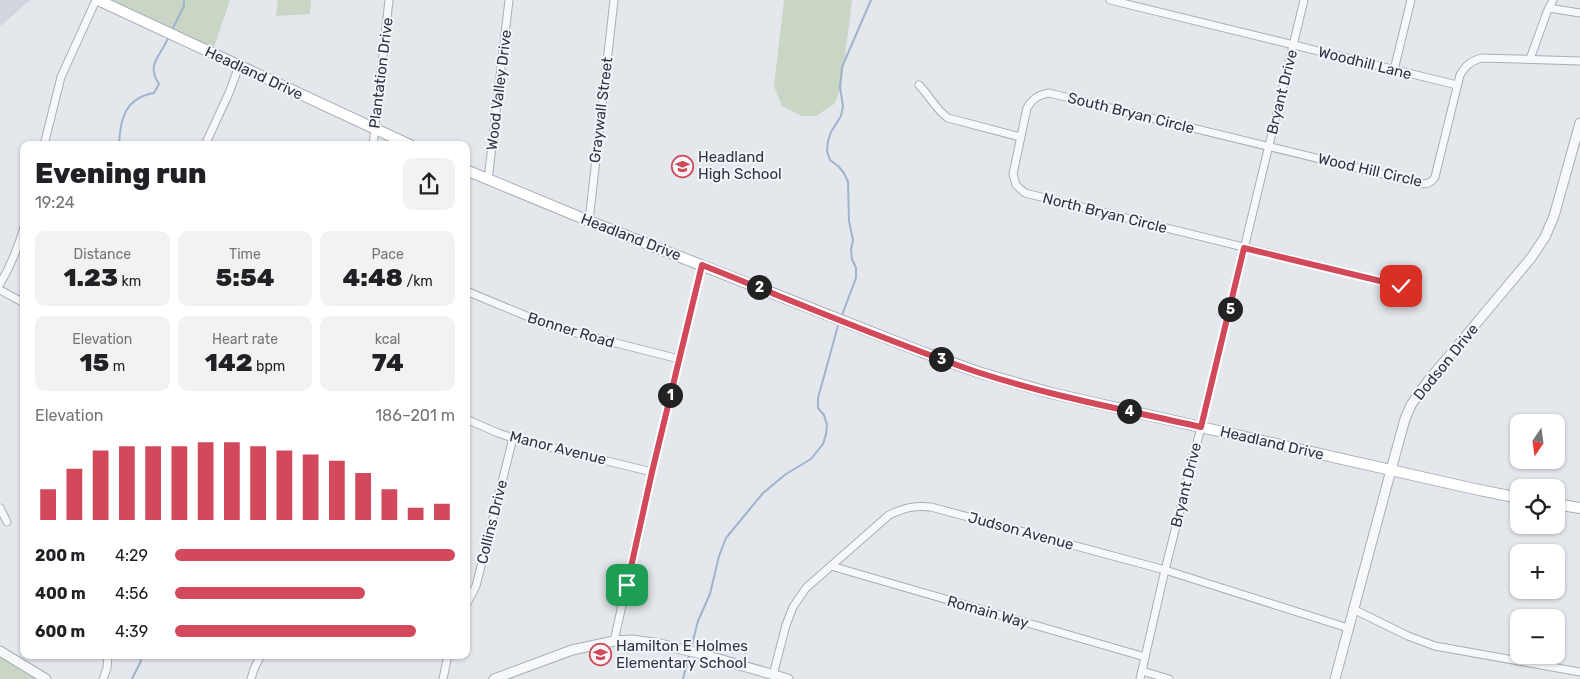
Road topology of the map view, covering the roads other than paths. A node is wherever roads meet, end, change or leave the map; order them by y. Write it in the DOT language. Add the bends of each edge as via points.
graph roads {
  1 [pos="97,0"];
  2 [pos="390,0"];
  3 [pos="509,0"];
  4 [pos="614,0"];
  5 [pos="1110,0"];
  6 [pos="1304,0"];
  7 [pos="1411,0"];
  8 [pos="1553,0"];
  9 [pos="1549,8"];
  10 [pos="1580,13"];
  11 [pos="1293,45"];
  12 [pos="1530,59"];
  13 [pos="1580,61"];
  14 [pos="239,66"];
  15 [pos="1394,70"];
  16 [pos="919,85"];
  17 [pos="1457,85"];
  18 [pos="1580,123"];
  19 [pos="375,129"];
  20 [pos="1020,137"];
  21 [pos="45,141"];
  22 [pos="207,141"];
  23 [pos="374,141"];
  24 [pos="401,141"];
  25 [pos="1269,146"];
  26 [pos="470,172"];
  27 [pos="488,180"];
  28 [pos="589,220"];
  29 [pos="20,243"];
  30 [pos="1244,248"];
  31 [pos="702,265"];
  32 [pos="0,284"];
  33 [pos="1401,286"];
  34 [pos="0,290"];
  35 [pos="470,293"];
  36 [pos="20,302"];
  37 [pos="679,359"];
  38 [pos="470,421"];
  39 [pos="1201,427"];
  40 [pos="513,438"];
  41 [pos="1391,470"];
  42 [pos="652,472"];
  43 [pos="1510,496"];
  44 [pos="1565,506"];
  45 [pos="0,508"];
  46 [pos="1580,508"];
  47 [pos="7,522"];
  48 [pos="831,566"];
  49 [pos="1165,570"];
  50 [pos="470,598"];
  51 [pos="1353,609"];
  52 [pos="1348,628"];
  53 [pos="614,642"];
  54 [pos="0,651"];
  55 [pos="1145,657"];
  56 [pos="108,659"];
  57 [pos="259,659"];
  58 [pos="447,659"];
  59 [pos="1142,671"];
  60 [pos="1580,672"];
  61 [pos="773,675"];
  62 [pos="46,679"];
  63 [pos="103,679"];
  64 [pos="251,679"];
  65 [pos="443,679"];
  66 [pos="494,679"];
  67 [pos="788,679"];
  68 [pos="1140,679"];
  69 [pos="1168,679"];
  70 [pos="1335,679"];
  1 -- 14 [label="main road, Headland Drive"];
  1 -- 21 [label="street" via="61,77"];
  2 -- 19 [label="street, Plantation Drive"];
  3 -- 27 [label="street, Wood Valley Drive"];
  4 -- 28 [label="street, Graywall Street"];
  5 -- 11 [label="street, Woodhill Lane"];
  6 -- 11 [label="street, Bryant Drive"];
  7 -- 15 [label="street"];
  8 -- 9 [label="street"];
  9 -- 10 [label="street"];
  9 -- 12 [label="street"];
  11 -- 15 [label="street, Woodhill Lane"];
  11 -- 25 [label="street, Bryant Drive"];
  12 -- 13 [label="street"];
  12 -- 17 [label="street" via="1482,58 1472,61 1460,75"];
  14 -- 19 [label="main road, Headland Drive"];
  14 -- 22 [label="street"];
  15 -- 17 [label="street, Woodhill Lane"];
  16 -- 20 [label="street" via="948,118"];
  17 -- 25 [label="street, Wood Hill Circle" via="1436,177 1428,184"];
  18 -- 41 [label="street, Dodson Drive" via="1545,237 1532,258 1419,392 1406,419"];
  19 -- 23 [label="street, Plantation Drive"];
  19 -- 24 [label="main road, Headland Drive"];
  20 -- 25 [label="street, South Bryan Circle" via="1030,103 1038,95 1049,93"];
  20 -- 30 [label="street, North Bryan Circle" via="1013,174 1016,185 1025,193"];
  25 -- 30 [label="street, Bryant Drive"];
  26 -- 27 [label="main road, Headland Drive"];
  27 -- 28 [label="main road, Headland Drive"];
  28 -- 31 [label="main road, Headland Drive"];
  29 -- 32 [label="street"];
  30 -- 33 [label="street, North Bryan Circle"];
  30 -- 39 [label="street, Bryant Drive"];
  31 -- 37 [label="street"];
  31 -- 39 [label="main road, Headland Drive" via="978,372 1052,393"];
  34 -- 36 [label="street"];
  35 -- 37 [label="street, Bonner Road" via="553,327"];
  37 -- 42 [label="street"];
  38 -- 40 [label="street, Manor Avenue"];
  39 -- 41 [label="main road, Headland Drive"];
  39 -- 49 [label="street, Bryant Drive"];
  40 -- 42 [label="street, Manor Avenue"];
  40 -- 50 [label="street, Collins Drive" via="476,586"];
  41 -- 43 [label="main road, Headland Drive"];
  41 -- 51 [label="street, Dodson Drive"];
  42 -- 53 [label="street"];
  44 -- 46 [label="main road"];
  45 -- 47 [label="street"];
  48 -- 49 [label="street, Judson Avenue" via="889,515 902,508 919,506"];
  48 -- 55 [label="street, Romain Way"];
  48 -- 61 [label="street, Judson Avenue" via="806,588 793,608"];
  49 -- 52 [label="street, Judson Avenue"];
  49 -- 55 [label="street, Bryant Drive"];
  51 -- 52 [label="street, Dodson Drive"];
  51 -- 60 [label="street" via="1435,646"];
  52 -- 70 [label="street, Dodson Drive"];
  53 -- 61 [label="street" via="632,640 660,644"];
  53 -- 66 [label="street" via="572,650"];
  54 -- 62 [label="street"];
  55 -- 59 [label="street, Bryant Drive"];
  56 -- 63 [label="street"];
  57 -- 64 [label="street"];
  58 -- 65 [label="street"];
  59 -- 68 [label="street, Bryant Drive"];
  59 -- 69 [label="street"];
  61 -- 67 [label="street"];
}
